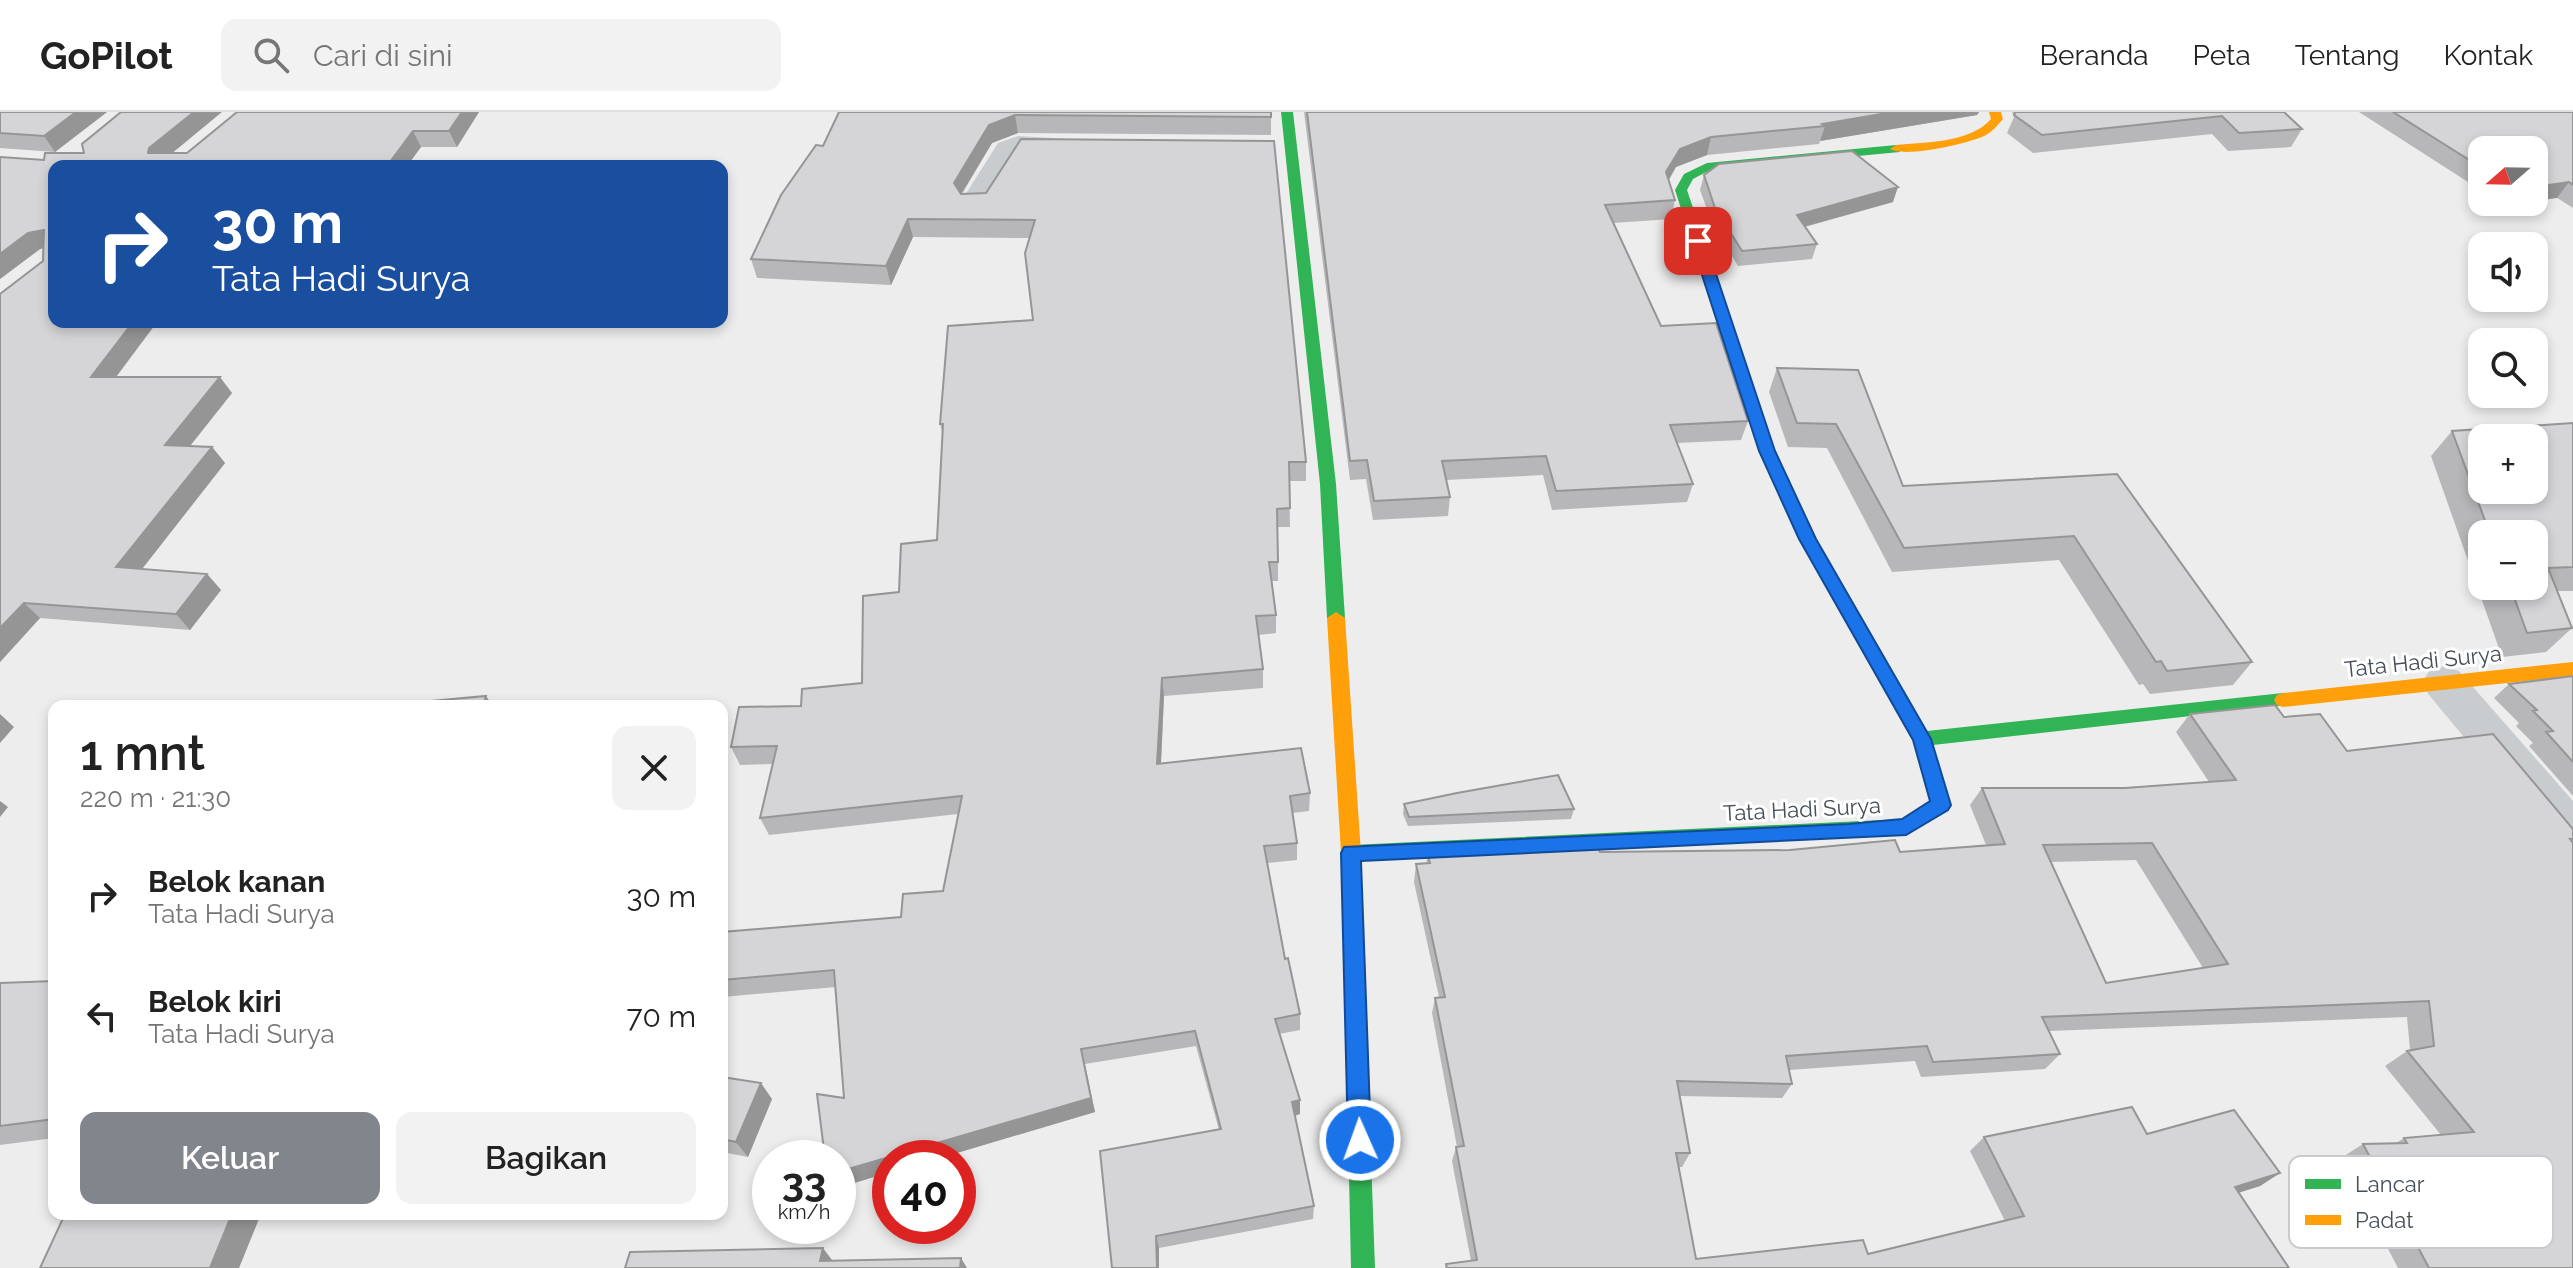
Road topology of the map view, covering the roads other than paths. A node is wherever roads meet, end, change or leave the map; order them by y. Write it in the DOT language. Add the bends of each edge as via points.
graph roads {
  1 [pos="1287,112"];
  2 [pos="1995,112"];
  3 [pos="1108,146"];
  4 [pos="1260,146"];
  5 [pos="1290,147"];
  6 [pos="976,203"];
  7 [pos="2573,669"];
  8 [pos="2444,683"];
  9 [pos="1922,739"];
  10 [pos="2573,834"];
  11 [pos="1351,853"];
  12 [pos="1363,1268"];
  1 -- 5 [label="street"];
  2 -- 9 [label="street" via="1993,127 1975,136 1924,146 1707,167 1688,177 1681,190 1767,451 1807,539"];
  3 -- 6 [label="street" via="1013,147"];
  4 -- 5 [label="street"];
  5 -- 11 [label="street" via="1328,484"];
  7 -- 8 [label="street, Tata Hadi Surya"];
  8 -- 9 [label="street, Tata Hadi Surya"];
  8 -- 10 [label="street"];
  9 -- 11 [label="street, Tata Hadi Surya" via="1941,805 1906,827"];
  11 -- 12 [label="street"];
}
